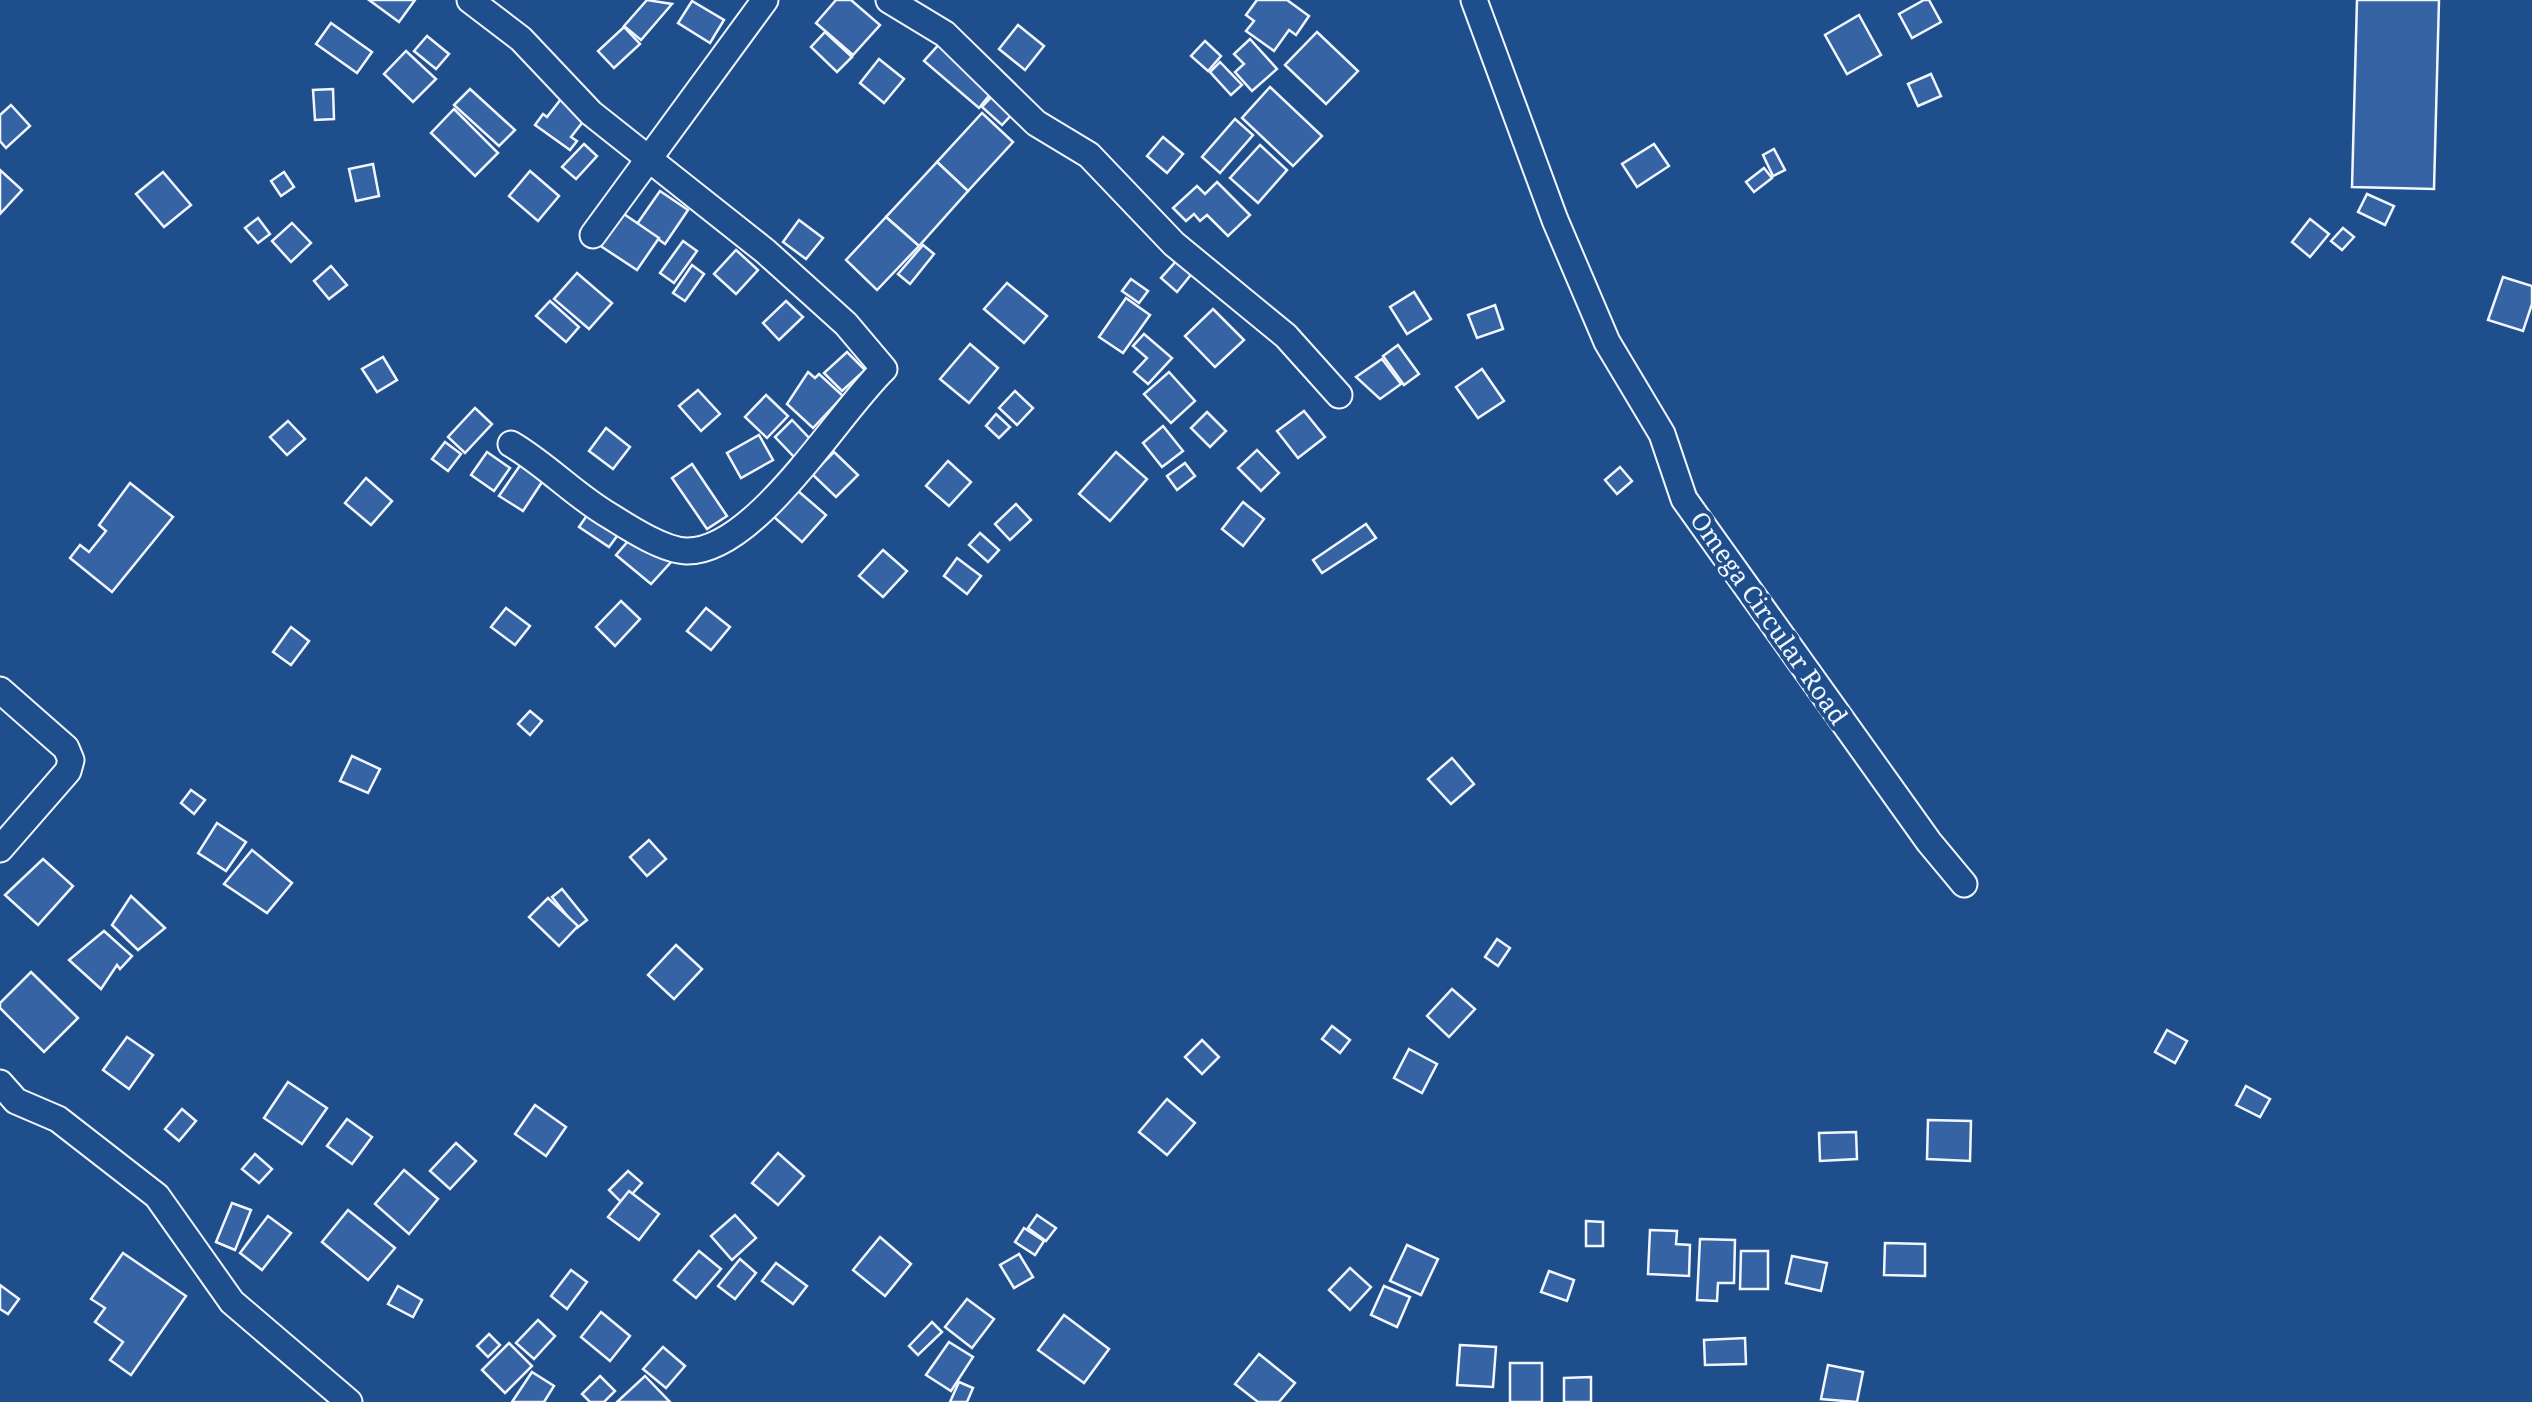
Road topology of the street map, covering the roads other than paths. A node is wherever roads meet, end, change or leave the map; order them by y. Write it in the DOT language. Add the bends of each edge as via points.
graph roads {
  1 [pos="470,0"];
  2 [pos="765,0"];
  3 [pos="889,0"];
  4 [pos="1474,0"];
  5 [pos="650,157"];
  6 [pos="594,235"];
  7 [pos="1340,394"];
  8 [pos="511,444"];
  9 [pos="0,690"];
  10 [pos="0,849"];
  11 [pos="1964,884"];
  12 [pos="0,1083"];
  13 [pos="349,1402"];
  1 -- 5 [label="street"];
  2 -- 5 [label="street"];
  3 -- 7 [label="street" via="945,34 1036,123 1089,156 1174,244 1286,336"];
  4 -- 11 [label="street, Omega Circular Road" via="1555,220 1607,342 1662,434 1684,499"];
  5 -- 6 [label="street"];
  5 -- 8 [label="street" via="846,324 884,369 744,528 725,541 686,551 612,518"];
  9 -- 10 [label="street" via="66,748 71,760"];
  12 -- 13 [label="street" via="16,1101 58,1119 157,1196 232,1302"];
}
